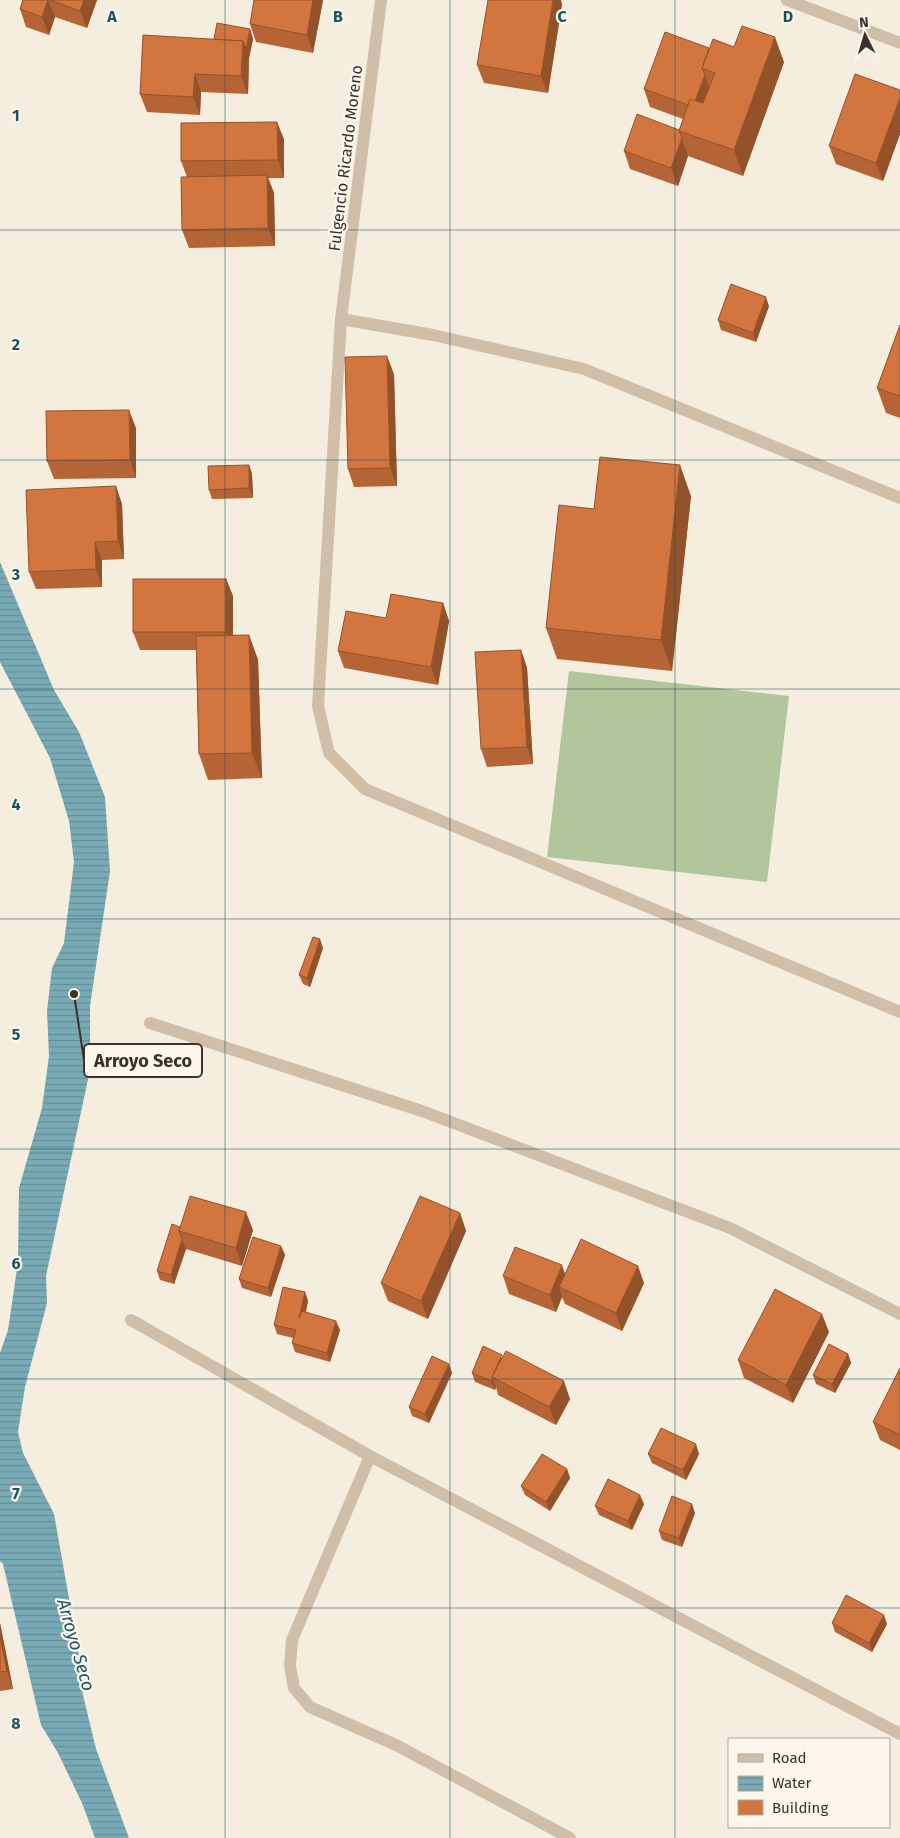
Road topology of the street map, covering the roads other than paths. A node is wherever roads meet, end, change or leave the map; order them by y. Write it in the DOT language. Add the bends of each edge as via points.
graph roads {
  1 [pos="380,0"];
  2 [pos="787,0"];
  3 [pos="900,43"];
  4 [pos="341,319"];
  5 [pos="900,498"];
  6 [pos="900,1012"];
  7 [pos="150,1023"];
  8 [pos="900,1314"];
  9 [pos="131,1320"];
  10 [pos="370,1456"];
  11 [pos="900,1734"];
  12 [pos="570,1838"];
  1 -- 4 [label="street, Fulgencio Ricardo Moreno"];
  2 -- 3 [label="street"];
  4 -- 5 [label="street" via="433,335 584,370"];
  4 -- 6 [label="street, Fulgencio Ricardo Moreno" via="318,706 329,753 365,790"];
  7 -- 8 [label="street" via="422,1111 730,1228"];
  9 -- 10 [label="street"];
  10 -- 11 [label="street"];
  10 -- 12 [label="street" via="292,1640 290,1666 294,1688 310,1707 396,1745"];
}
